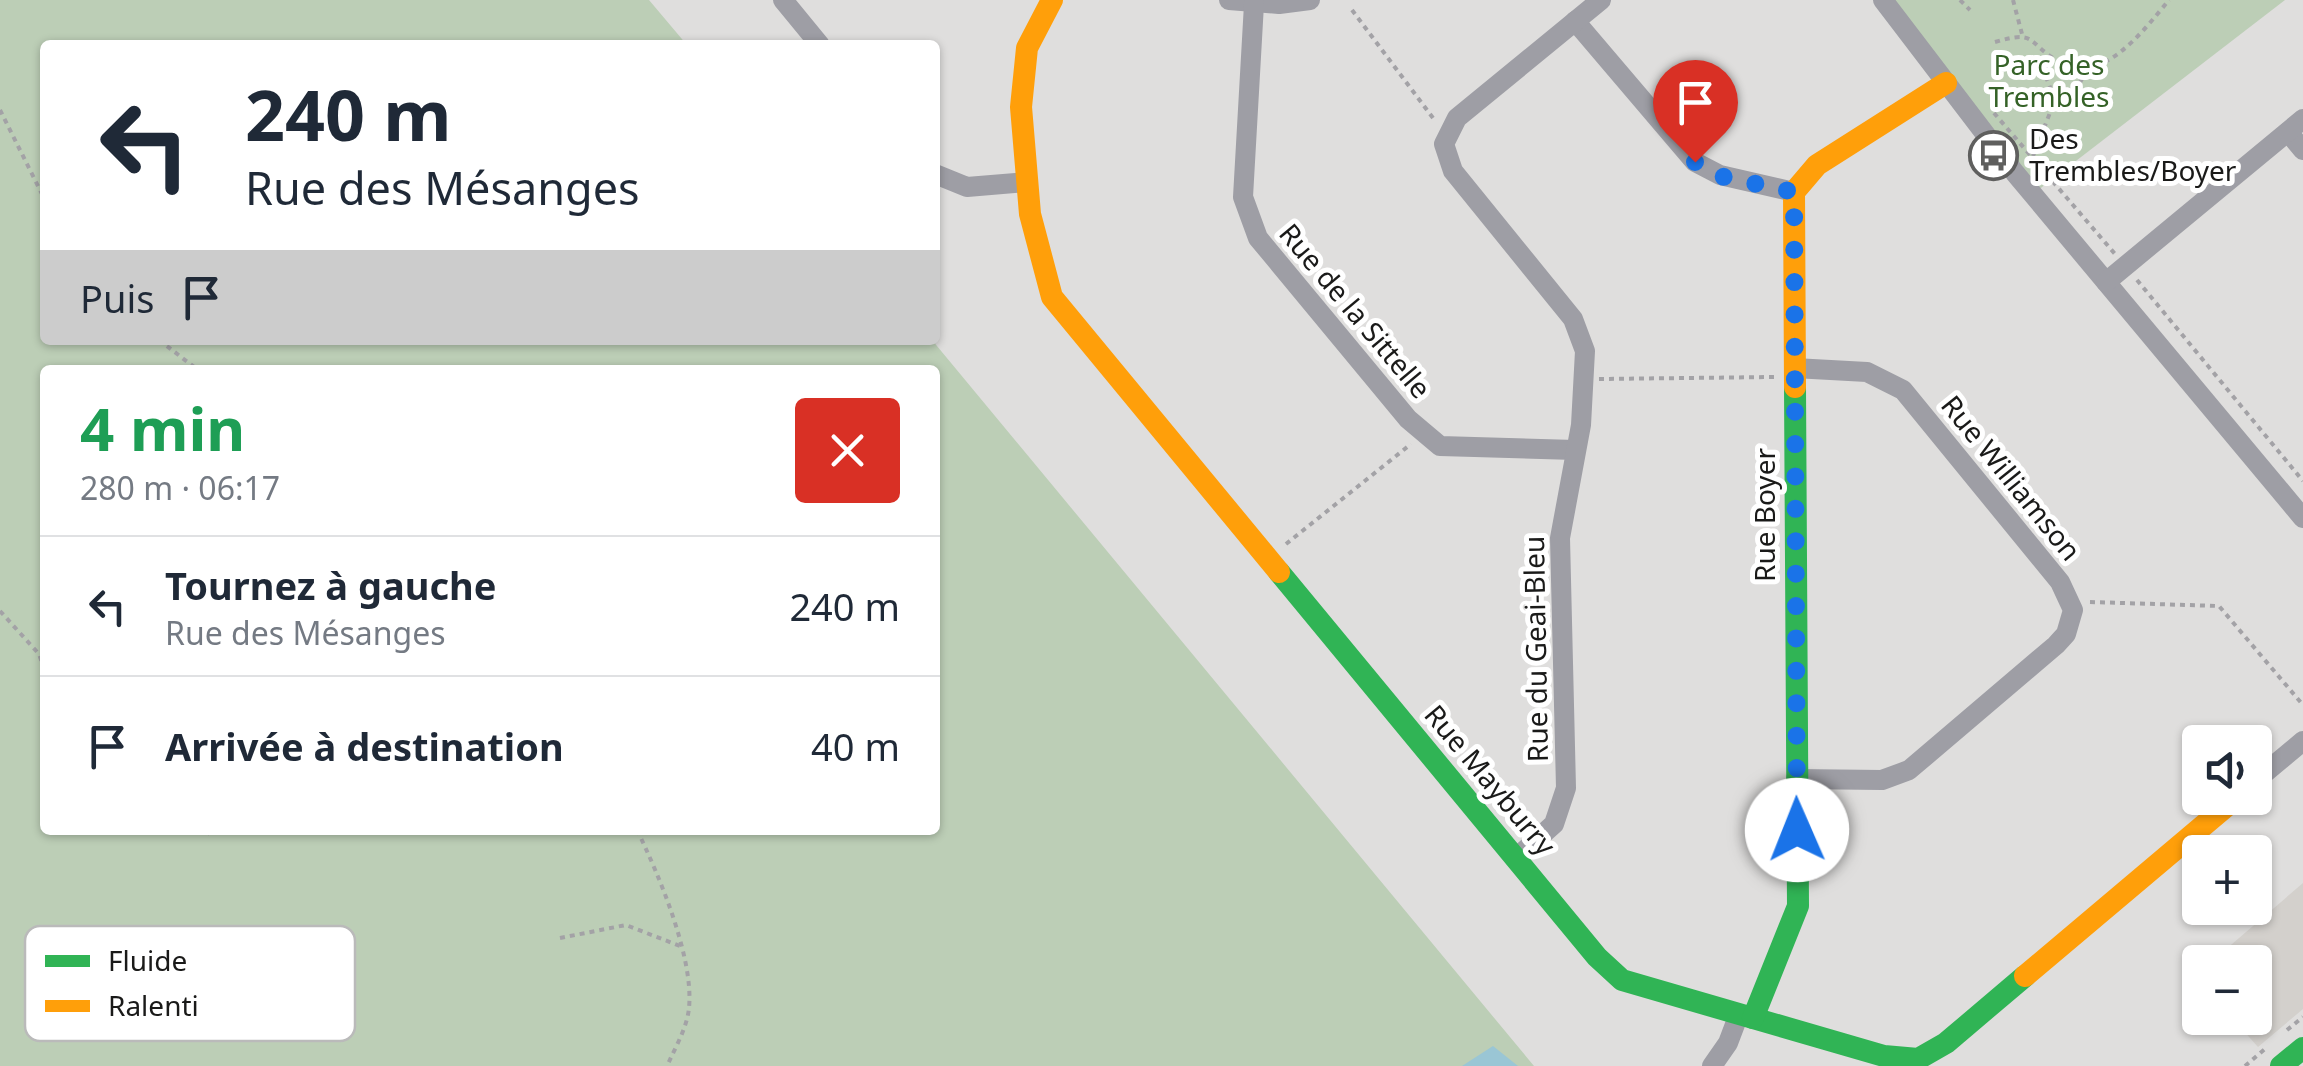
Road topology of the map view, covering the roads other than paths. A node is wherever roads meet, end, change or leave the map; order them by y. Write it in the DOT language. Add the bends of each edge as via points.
graph roads {
  1 [pos="783,0"];
  2 [pos="1052,0"];
  3 [pos="1229,0"];
  4 [pos="1310,0"];
  5 [pos="1601,0"];
  6 [pos="1883,0"];
  7 [pos="1254,4"];
  8 [pos="1576,21"];
  9 [pos="816,40"];
  10 [pos="1946,83"];
  11 [pos="2296,125"];
  12 [pos="2303,150"];
  13 [pos="940,176"];
  14 [pos="1027,182"];
  15 [pos="1794,192"];
  16 [pos="2106,282"];
  17 [pos="1794,373"];
  18 [pos="1575,450"];
  19 [pos="2303,518"];
  20 [pos="2303,741"];
  21 [pos="2272,767"];
  22 [pos="1796,778"];
  23 [pos="2216,815"];
  24 [pos="1516,858"];
  25 [pos="1746,1016"];
  26 [pos="2303,1048"];
  27 [pos="1712,1066"];
  28 [pos="2281,1066"];
  1 -- 9 [label="street"];
  2 -- 14 [label="street, Rue Mayburry" via="1024,58"];
  3 -- 7 [label="street"];
  4 -- 7 [label="street"];
  5 -- 8 [label="street, Rue du Geai-Bleu"];
  6 -- 10 [label="street"];
  7 -- 18 [label="street, Rue de la Sittelle" via="1242,197 1265,247 1440,446"];
  8 -- 15 [label="street" via="1695,162 1720,176"];
  8 -- 18 [label="street, Rue du Geai-Bleu" via="1457,118 1444,144 1454,171 1573,319 1585,351"];
  10 -- 15 [label="street" via="1817,165"];
  10 -- 16 [label="street"];
  11 -- 12 [label="street"];
  11 -- 16 [label="street"];
  13 -- 14 [label="street" via="967,187"];
  14 -- 24 [label="street, Rue Mayburry" via="1033,245 1052,297"];
  15 -- 17 [label="street, Rue Boyer"];
  16 -- 19 [label="street"];
  17 -- 22 [label="street, Rue Boyer"];
  17 -- 22 [label="street, Rue Williamson" via="1867,372 1903,390 2060,582 2071,621 2056,645 1909,770 1882,780"];
  18 -- 24 [label="street, Rue du Geai-Bleu" via="1560,538 1566,788 1554,824"];
  20 -- 21 [label="street"];
  22 -- 25 [label="street, Rue Boyer" via="1796,921"];
  23 -- 25 [label="street, Rue Mayburry" via="1933,1053 1902,1060"];
  24 -- 25 [label="street, Rue Mayburry" via="1622,980"];
  25 -- 27 [label="street"];
  26 -- 28 [label="street"];
}
